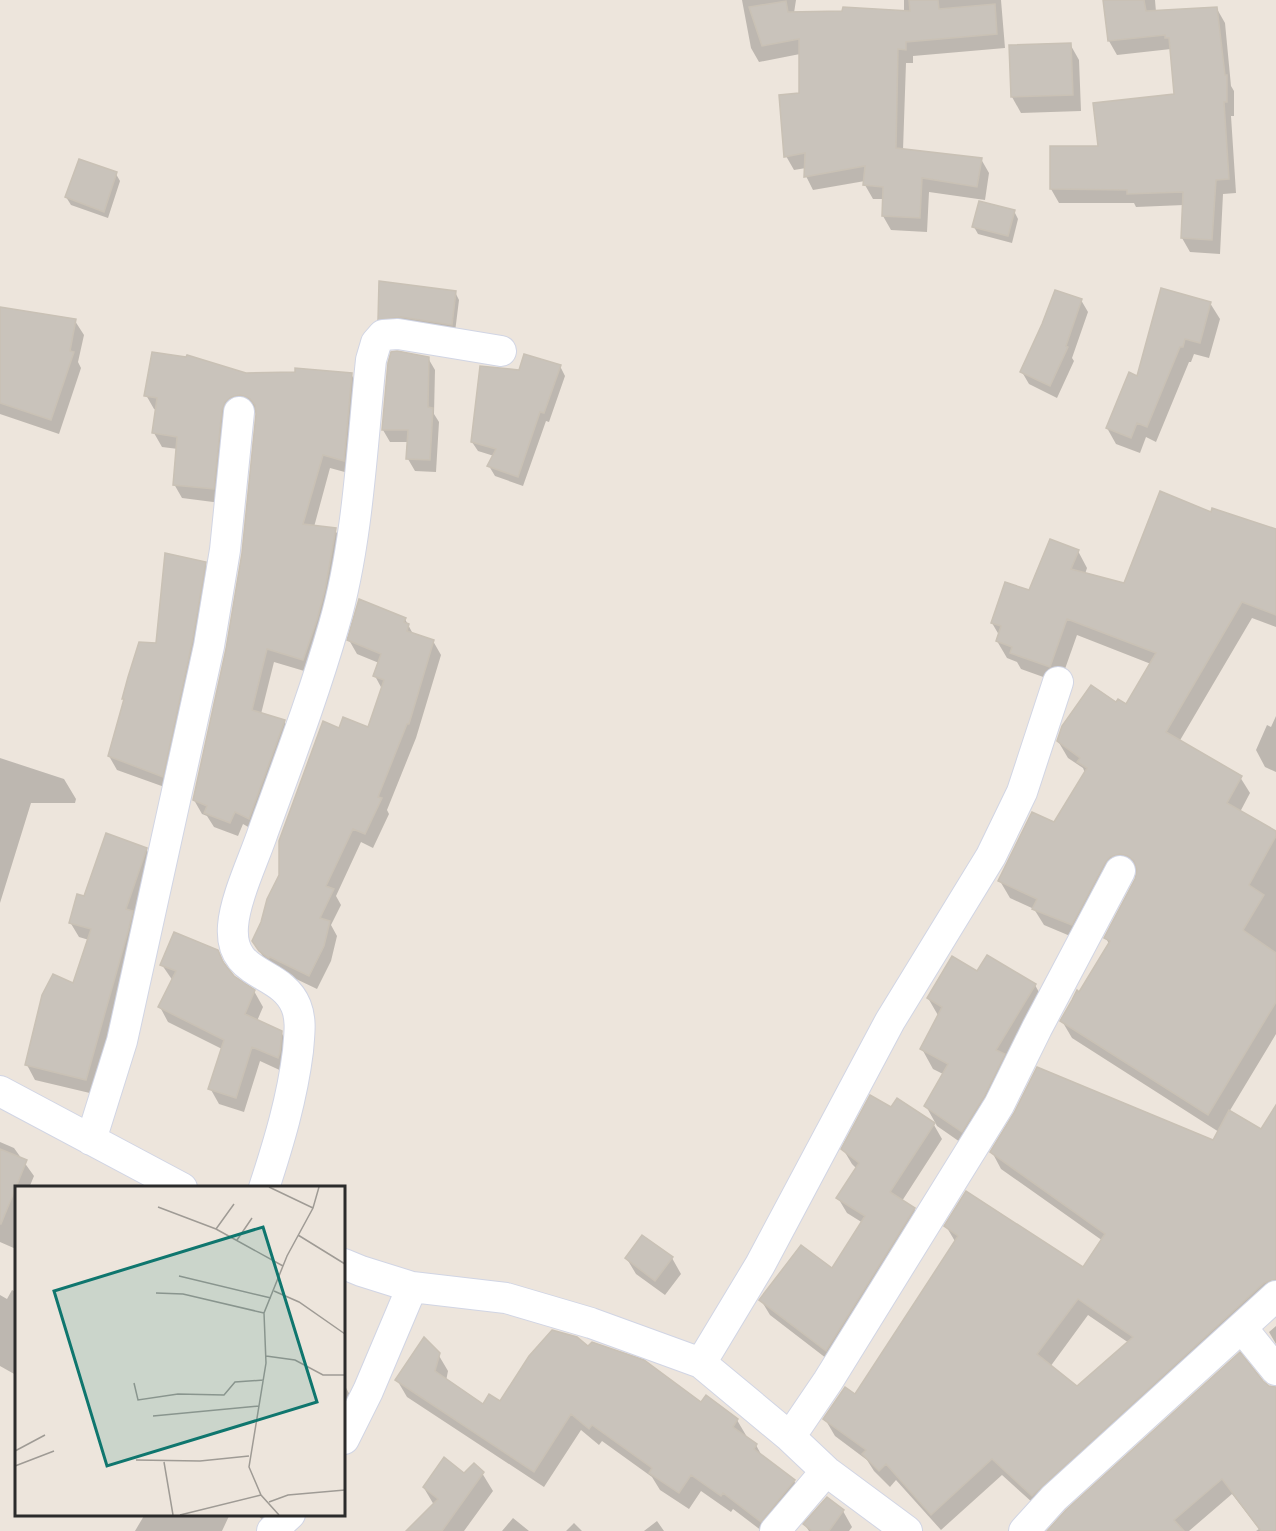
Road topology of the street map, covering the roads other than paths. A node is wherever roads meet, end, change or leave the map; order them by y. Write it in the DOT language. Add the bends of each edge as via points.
graph roads {
  1 [pos="501,351"];
  2 [pos="240,412"];
  3 [pos="1058,682"];
  4 [pos="1120,871"];
  5 [pos="0,1090"];
  6 [pos="90,1140"];
  7 [pos="178,1186"];
  8 [pos="265,1186"];
  9 [pos="345,1263"];
  10 [pos="412,1287"];
  11 [pos="1276,1296"];
  12 [pos="1242,1328"];
  13 [pos="701,1363"];
  14 [pos="1276,1370"];
  15 [pos="345,1437"];
  16 [pos="790,1437"];
  17 [pos="826,1471"];
  18 [pos="289,1516"];
  19 [pos="272,1531"];
  20 [pos="775,1531"];
  21 [pos="907,1531"];
  22 [pos="1024,1531"];
  1 -- 8 [label="street" via="398,333 383,335 373,352 351,545 335,623 233,924 233,945 240,959 284,988 296,1006 300,1026 286,1120"];
  2 -- 6 [label="street" via="225,550 208,646 122,1041"];
  3 -- 13 [label="street" via="1022,792 991,856 890,1021 760,1265"];
  4 -- 16 [label="street" via="999,1105"];
  5 -- 6 [label="street"];
  6 -- 7 [label="street"];
  9 -- 10 [label="street"];
  10 -- 13 [label="street" via="506,1298 591,1323"];
  10 -- 15 [label="street"];
  11 -- 12 [label="street"];
  12 -- 14 [label="street"];
  12 -- 22 [label="street" via="1054,1498"];
  13 -- 16 [label="street"];
  16 -- 17 [label="street"];
  17 -- 20 [label="street"];
  17 -- 21 [label="street"];
  18 -- 19 [label="street"];
}
